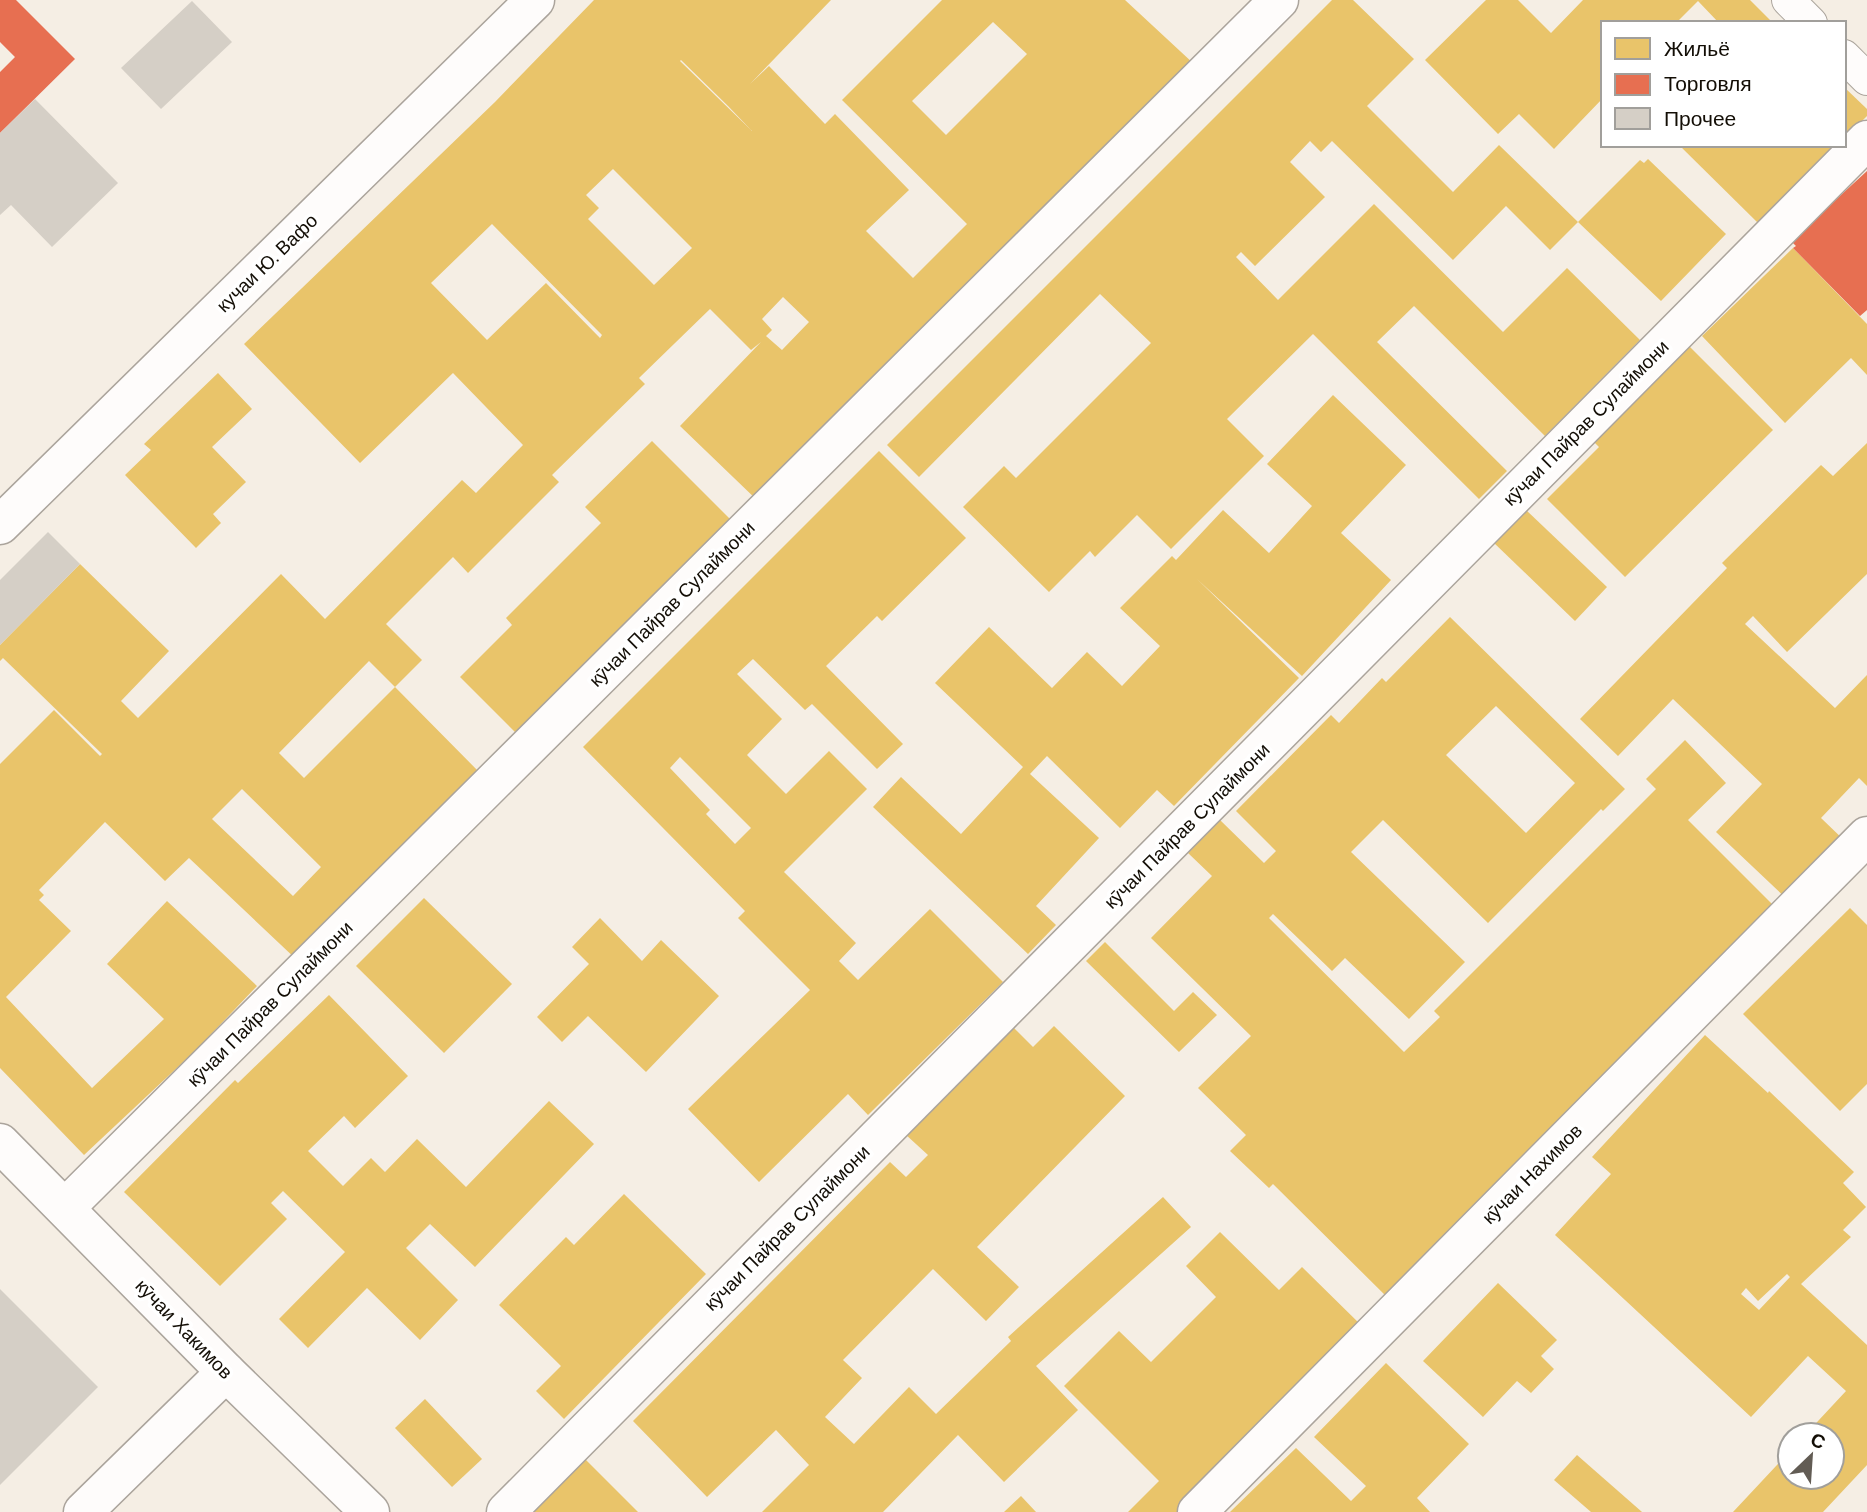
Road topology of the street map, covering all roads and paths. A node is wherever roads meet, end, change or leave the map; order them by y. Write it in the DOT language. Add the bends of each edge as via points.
graph roads {
  1 [pos="535,0"];
  2 [pos="1279,0"];
  3 [pos="1788,0"];
  4 [pos="1809,21"];
  5 [pos="1846,58"];
  6 [pos="1867,79"];
  7 [pos="1867,140"];
  8 [pos="0,525"];
  9 [pos="1867,836"];
  10 [pos="0,1143"];
  11 [pos="65,1208"];
  12 [pos="226,1372"];
  13 [pos="83,1512"];
  14 [pos="370,1512"];
  15 [pos="506,1512"];
  16 [pos="1197,1512"];
  1 -- 8 [label="street, кучаи Ю. Вафо"];
  2 -- 11 [label="street, кӯчаи Пайрав Сулаймони"];
  3 -- 4 [label="lane"];
  5 -- 6 [label="lane"];
  7 -- 15 [label="street, кӯчаи Пайрав Сулаймони"];
  9 -- 16 [label="street, кӯчаи Нахимов"];
  10 -- 11 [label="street, кӯчаи Хакимов"];
  11 -- 12 [label="street, кӯчаи Хакимов"];
  12 -- 13 [label="street"];
  12 -- 14 [label="street, кӯчаи Хакимов"];
}
